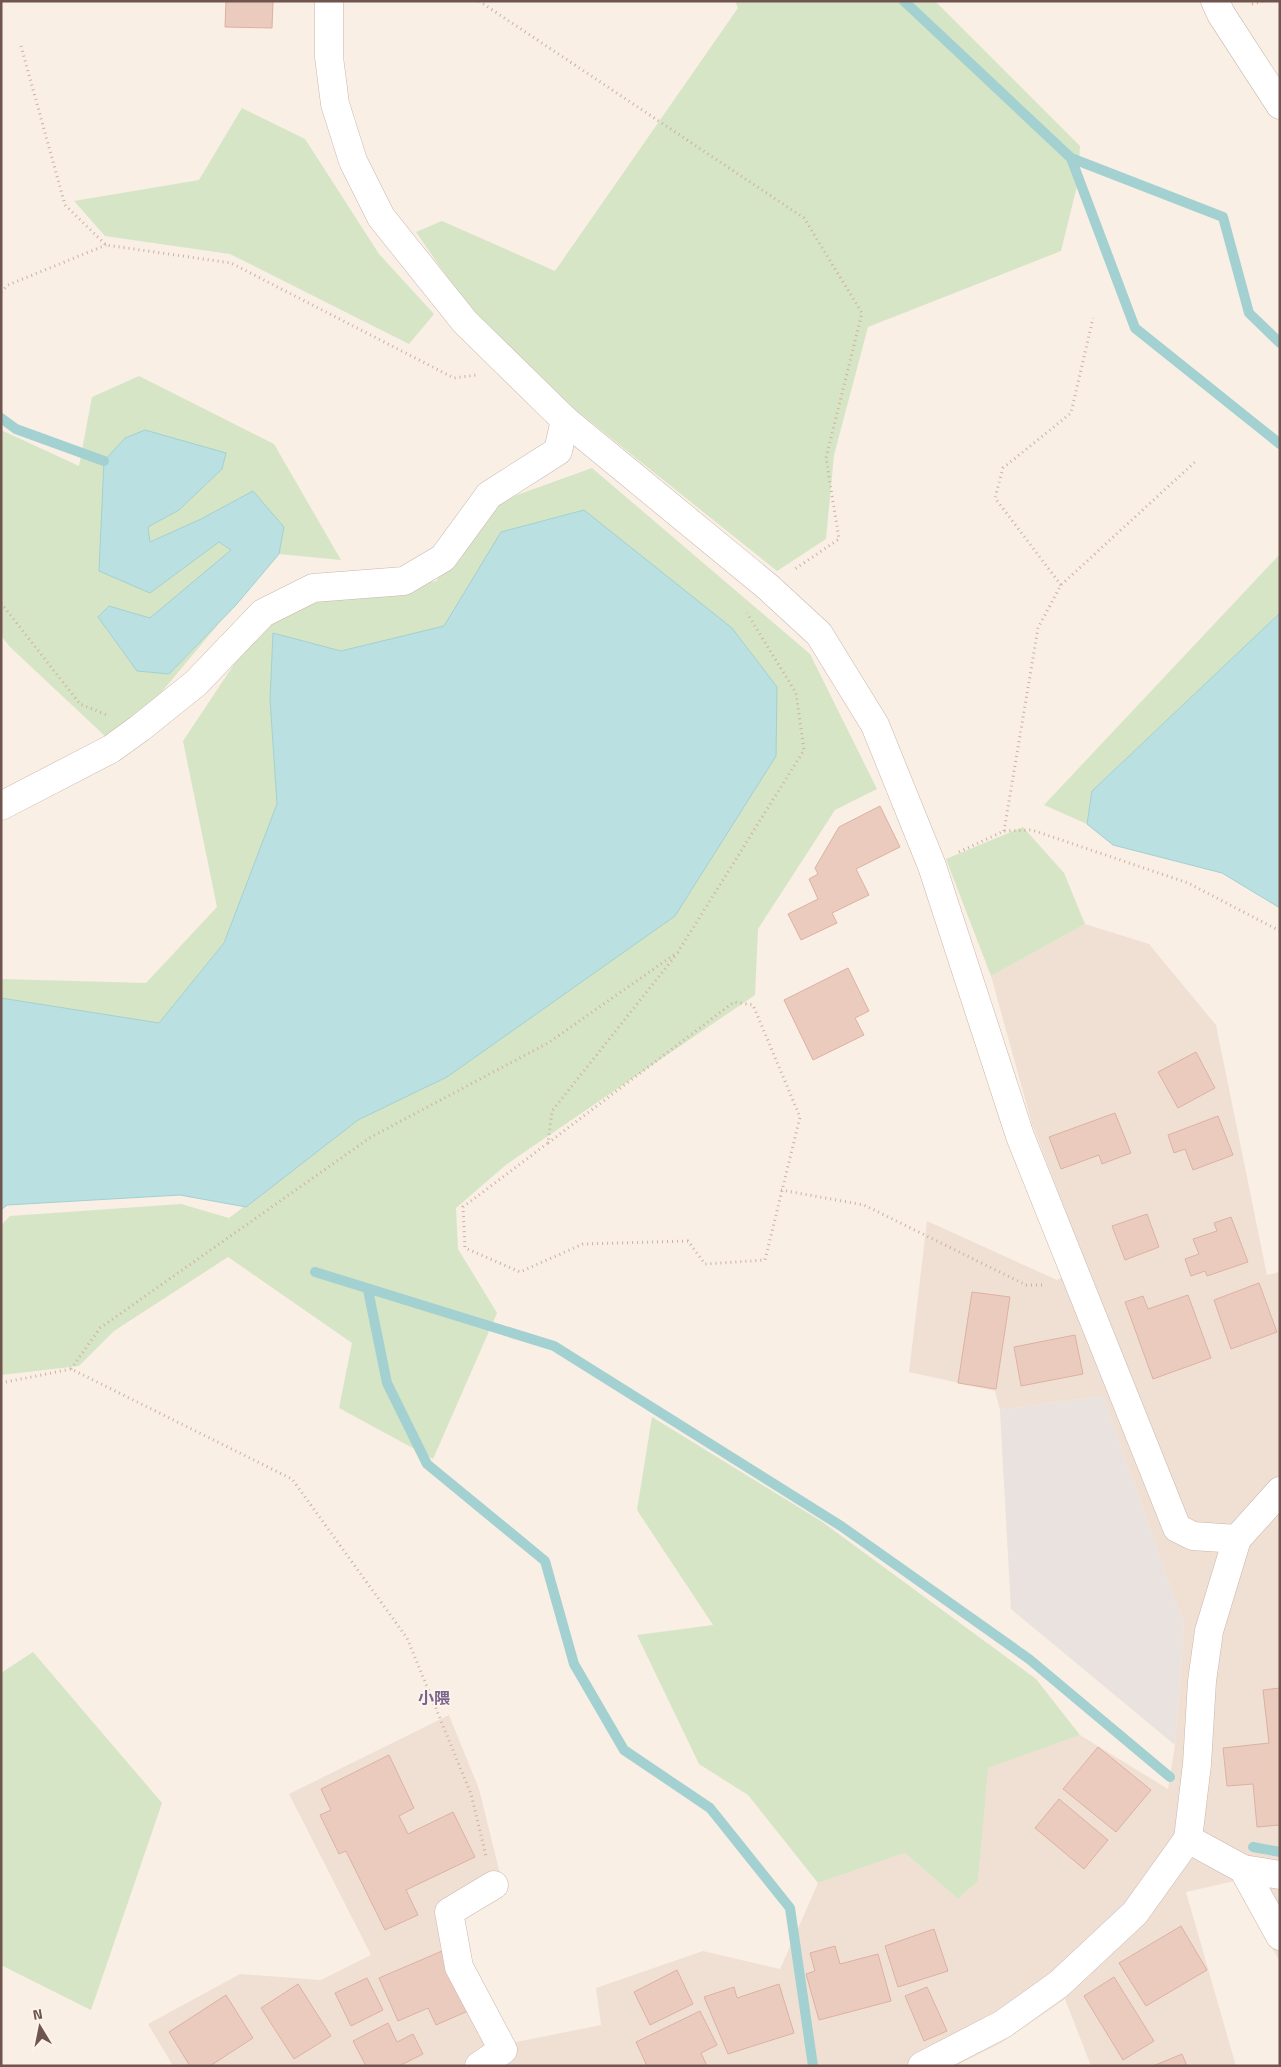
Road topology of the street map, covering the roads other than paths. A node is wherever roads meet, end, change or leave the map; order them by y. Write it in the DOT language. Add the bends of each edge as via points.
graph roads {
  1 [pos="329,1"];
  2 [pos="1215,1"];
  3 [pos="1280,105"];
  4 [pos="565,420"];
  5 [pos="1,806"];
  6 [pos="1280,1490"];
  7 [pos="1236,1539"];
  8 [pos="1188,1839"];
  9 [pos="1243,1869"];
  10 [pos="1280,1875"];
  11 [pos="494,1885"];
  12 [pos="1280,1936"];
  13 [pos="479,2066"];
  14 [pos="922,2066"];
  1 -- 4 [label="street" via="329,57 335,104 353,161 381,218 465,322"];
  2 -- 3 [label="street" via="1220,14"];
  4 -- 5 [label="street" via="558,451 489,495 443,558 404,581 313,588 263,613 196,683 140,728 111,749"];
  4 -- 7 [label="street" via="768,587 818,634 875,725 932,866 1020,1136 1177,1528 1193,1536"];
  6 -- 7 [label="street"];
  7 -- 8 [label="street" via="1209,1631"];
  8 -- 9 [label="street"];
  8 -- 14 [label="street" via="1134,1913 1059,1984 1003,2024"];
  9 -- 10 [label="street"];
  9 -- 12 [label="street"];
  11 -- 13 [label="street" via="449,1912 459,1967 503,2050"];
}
